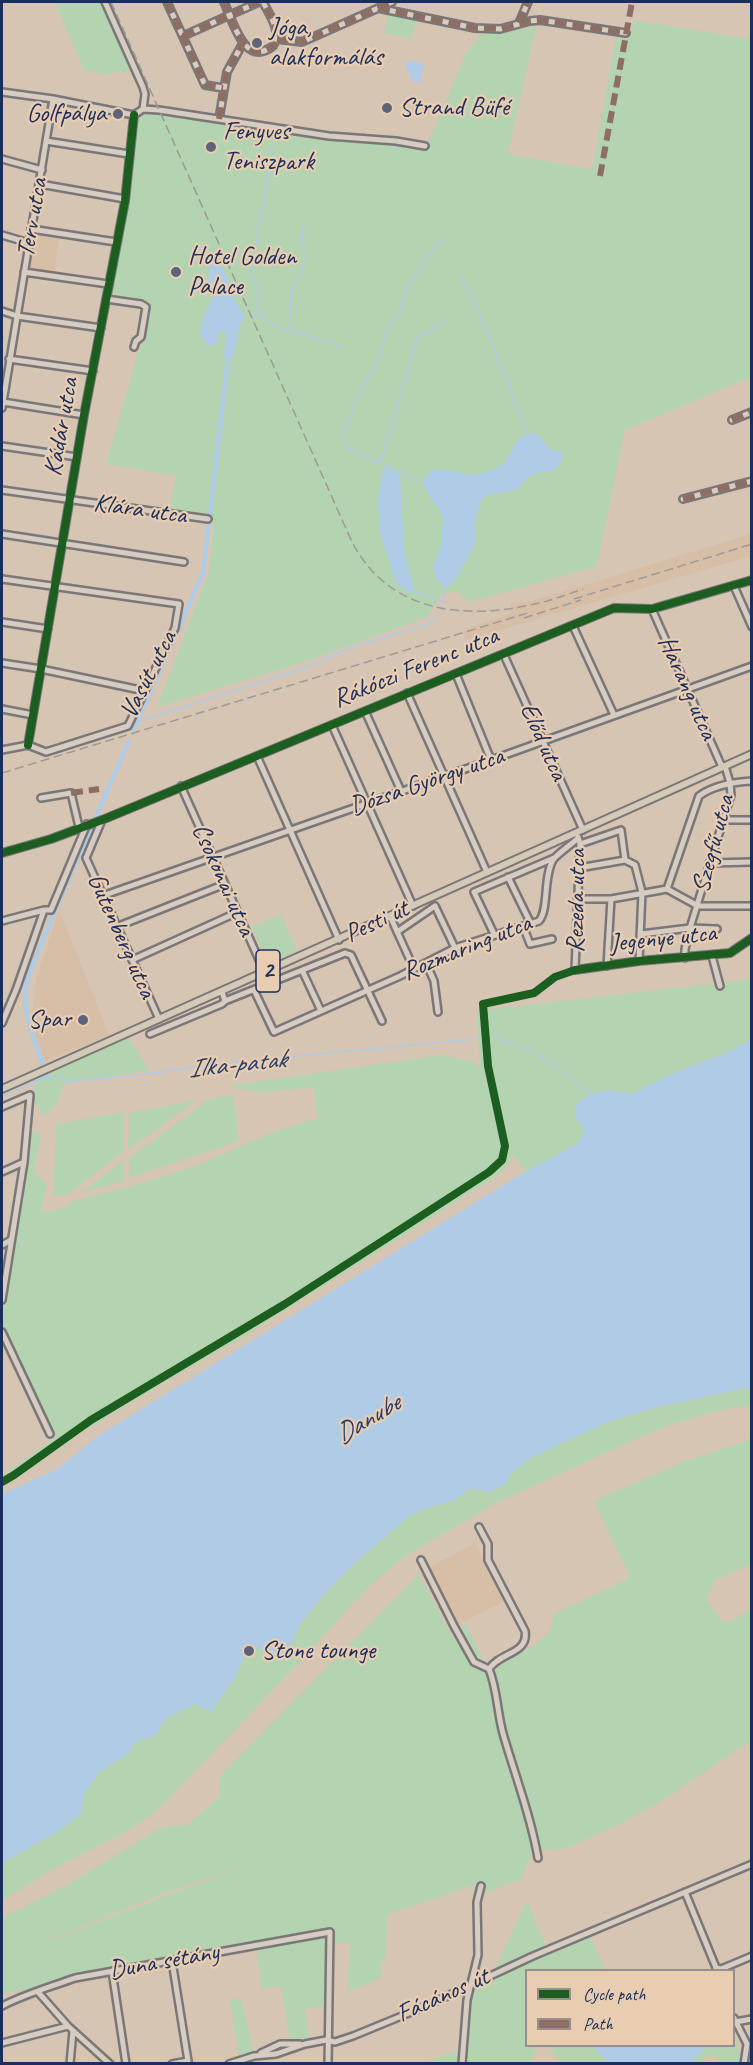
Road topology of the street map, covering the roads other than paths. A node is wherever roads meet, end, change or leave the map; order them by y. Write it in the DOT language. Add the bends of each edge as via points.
graph roads {
  1 [pos="105,2"];
  2 [pos="167,2"];
  3 [pos="224,2"];
  4 [pos="261,2"];
  5 [pos="392,2"];
  6 [pos="528,2"];
  7 [pos="378,8"];
  8 [pos="230,15"];
  9 [pos="519,23"];
  10 [pos="626,33"];
  11 [pos="183,36"];
  12 [pos="277,39"];
  13 [pos="243,43"];
  14 [pos="224,88"];
  15 [pos="2,92"];
  16 [pos="53,99"];
  17 [pos="143,109"];
  18 [pos="134,116"];
  19 [pos="219,119"];
  20 [pos="46,141"];
  21 [pos="425,146"];
  22 [pos="129,154"];
  23 [pos="2,159"];
  24 [pos="42,170"];
  25 [pos="39,184"];
  26 [pos="125,199"];
  27 [pos="31,229"];
  28 [pos="2,235"];
  29 [pos="116,242"];
  30 [pos="29,243"];
  31 [pos="24,272"];
  32 [pos="108,284"];
  33 [pos="106,299"];
  34 [pos="2,311"];
  35 [pos="17,316"];
  36 [pos="101,328"];
  37 [pos="134,347"];
  38 [pos="9,359"];
  39 [pos="93,371"];
  40 [pos="3,383"];
  41 [pos="2,405"];
  42 [pos="752,412"];
  43 [pos="84,415"];
  44 [pos="732,420"];
  45 [pos="2,446"];
  46 [pos="77,457"];
  47 [pos="752,481"];
  48 [pos="2,490"];
  49 [pos="682,499"];
  50 [pos="70,500"];
  51 [pos="208,519"];
  52 [pos="2,534"];
  53 [pos="63,543"];
  54 [pos="184,562"];
  55 [pos="2,579"];
  56 [pos="752,580"];
  57 [pos="55,586"];
  58 [pos="734,586"];
  59 [pos="652,609"];
  60 [pos="2,622"];
  61 [pos="573,626"];
  62 [pos="752,627"];
  63 [pos="48,630"];
  64 [pos="504,655"];
  65 [pos="2,663"];
  66 [pos="752,666"];
  67 [pos="41,669"];
  68 [pos="456,674"];
  69 [pos="687,689"];
  70 [pos="145,691"];
  71 [pos="407,693"];
  72 [pos="2,709"];
  73 [pos="365,711"];
  74 [pos="33,715"];
  75 [pos="614,716"];
  76 [pos="332,725"];
  77 [pos="542,741"];
  78 [pos="28,745"];
  79 [pos="2,750"];
  80 [pos="752,754"];
  81 [pos="257,756"];
  82 [pos="491,760"];
  83 [pos="724,767"];
  84 [pos="444,776"];
  85 [pos="752,781"];
  86 [pos="730,783"];
  87 [pos="181,786"];
  88 [pos="401,791"];
  89 [pos="41,798"];
  90 [pos="367,803"];
  91 [pos="102,820"];
  92 [pos="723,820"];
  93 [pos="752,820"];
  94 [pos="87,825"];
  95 [pos="79,827"];
  96 [pos="290,830"];
  97 [pos="580,836"];
  98 [pos="2,853"];
  99 [pos="212,856"];
  100 [pos="554,858"];
  101 [pos="625,860"];
  102 [pos="752,862"];
  103 [pos="709,863"];
  104 [pos="579,868"];
  105 [pos="487,872"];
  106 [pos="508,877"];
  107 [pos="225,884"];
  108 [pos="667,889"];
  109 [pos="642,892"];
  110 [pos="102,896"];
  111 [pos="577,899"];
  112 [pos="611,899"];
  113 [pos="413,906"];
  114 [pos="698,906"];
  115 [pos="752,906"];
  116 [pos="44,910"];
  117 [pos="238,912"];
  118 [pos="390,916"];
  119 [pos="2,921"];
  120 [pos="531,924"];
  121 [pos="523,926"];
  122 [pos="116,927"];
  123 [pos="690,928"];
  124 [pos="717,928"];
  125 [pos="398,932"];
  126 [pos="494,934"];
  127 [pos="641,934"];
  128 [pos="752,938"];
  129 [pos="552,939"];
  130 [pos="339,940"];
  131 [pos="455,948"];
  132 [pos="712,956"];
  133 [pos="685,958"];
  134 [pos="132,960"];
  135 [pos="639,961"];
  136 [pos="426,963"];
  137 [pos="607,966"];
  138 [pos="414,969"];
  139 [pos="302,970"];
  140 [pos="575,970"];
  141 [pos="265,973"];
  142 [pos="720,986"];
  143 [pos="254,990"];
  144 [pos="368,990"];
  145 [pos="222,992"];
  146 [pos="225,1000"];
  147 [pos="321,1011"];
  148 [pos="438,1011"];
  149 [pos="159,1019"];
  150 [pos="382,1021"];
  151 [pos="2,1023"];
  152 [pos="150,1034"];
  153 [pos="2,1089"];
  154 [pos="2,1107"];
  155 [pos="24,1162"];
  156 [pos="2,1172"];
  157 [pos="11,1240"];
  158 [pos="2,1245"];
  159 [pos="2,1300"];
  160 [pos="2,1332"];
  161 [pos="51,1434"];
  162 [pos="479,1527"];
  163 [pos="421,1560"];
  164 [pos="489,1669"];
  165 [pos="538,1858"];
  166 [pos="752,1864"];
  167 [pos="481,1886"];
  168 [pos="686,1892"];
  169 [pos="752,1956"];
  170 [pos="172,1961"];
  171 [pos="717,1969"];
  172 [pos="112,1971"];
  173 [pos="469,1986"];
  174 [pos="38,1992"];
  175 [pos="2,2006"];
  176 [pos="752,2019"];
  177 [pos="735,2020"];
  178 [pos="735,2022"];
  179 [pos="68,2026"];
  180 [pos="73,2031"];
  181 [pos="329,2041"];
  182 [pos="2,2043"];
  183 [pos="70,2064"];
  184 [pos="110,2064"];
  185 [pos="126,2064"];
  186 [pos="172,2064"];
  187 [pos="228,2064"];
  188 [pos="328,2064"];
  189 [pos="462,2064"];
  190 [pos="744,2064"];
  1 -- 17 [label="street" via="143,87"];
  2 -- 11 [label="street"];
  3 -- 8 [label="street"];
  4 -- 8 [label="street"];
  4 -- 12 [label="street" via="275,26"];
  5 -- 7 [label="street"];
  6 -- 9 [label="street"];
  7 -- 9 [label="street" via="475,28 500,29"];
  7 -- 12 [label="street" via="302,42"];
  8 -- 11 [label="street"];
  8 -- 13 [label="street"];
  9 -- 10 [label="street" via="540,20"];
  11 -- 14 [label="street" via="205,85"];
  12 -- 13 [label="street" via="262,52 251,51"];
  13 -- 14 [label="street" via="227,72"];
  14 -- 19 [label="street"];
  15 -- 16 [label="street"];
  16 -- 18 [label="street"];
  16 -- 20 [label="street, Terv utca"];
  17 -- 18 [label="street"];
  17 -- 19 [label="street"];
  18 -- 22 [label="street, Kádár utca"];
  19 -- 21 [label="street"];
  20 -- 22 [label="street"];
  20 -- 24 [label="street, Terv utca"];
  22 -- 26 [label="street, Kádár utca"];
  23 -- 24 [label="street"];
  24 -- 25 [label="street, Terv utca"];
  25 -- 26 [label="street"];
  25 -- 27 [label="street, Terv utca"];
  26 -- 29 [label="street, Kádár utca"];
  27 -- 29 [label="street"];
  27 -- 30 [label="street, Terv utca"];
  28 -- 30 [label="street"];
  29 -- 32 [label="street, Kádár utca"];
  30 -- 31 [label="street, Terv utca"];
  31 -- 32 [label="street"];
  31 -- 35 [label="street, Terv utca"];
  32 -- 33 [label="street, Kádár utca"];
  33 -- 36 [label="street, Kádár utca"];
  33 -- 37 [label="street" via="146,307 141,337"];
  34 -- 35 [label="street"];
  35 -- 36 [label="street"];
  35 -- 38 [label="street, Terv utca"];
  36 -- 39 [label="street, Kádár utca"];
  38 -- 39 [label="street"];
  38 -- 40 [label="street, Terv utca"];
  39 -- 43 [label="street, Kádár utca"];
  40 -- 41 [label="street, Terv utca"];
  41 -- 43 [label="street"];
  42 -- 44 [label="street"];
  43 -- 46 [label="street, Kádár utca"];
  45 -- 46 [label="street"];
  46 -- 50 [label="street, Kádár utca"];
  47 -- 49 [label="street"];
  48 -- 50 [label="street, Klára utca"];
  50 -- 51 [label="street, Klára utca"];
  50 -- 53 [label="street, Kádár utca"];
  52 -- 53 [label="street"];
  53 -- 54 [label="street"];
  53 -- 57 [label="street, Kádár utca"];
  55 -- 57 [label="street"];
  56 -- 58 [label="street, Rákóczi Ferenc utca"];
  57 -- 63 [label="street, Kádár utca"];
  57 -- 70 [label="street, Vasút utca" via="179,604 175,628"];
  58 -- 59 [label="street, Rákóczi Ferenc utca"];
  58 -- 62 [label="street"];
  59 -- 61 [label="street, Rákóczi Ferenc utca" via="614,608"];
  59 -- 69 [label="street, Harang utca"];
  60 -- 63 [label="street"];
  61 -- 64 [label="street, Rákóczi Ferenc utca"];
  61 -- 75 [label="street"];
  63 -- 67 [label="street, Kádár utca"];
  64 -- 68 [label="street, Rákóczi Ferenc utca"];
  64 -- 77 [label="street, Előd utca"];
  65 -- 67 [label="street"];
  66 -- 69 [label="street, Dózsa György utca"];
  67 -- 70 [label="street"];
  67 -- 74 [label="street, Kádár utca"];
  68 -- 71 [label="street, Rákóczi Ferenc utca"];
  68 -- 82 [label="street"];
  69 -- 75 [label="street, Dózsa György utca"];
  69 -- 83 [label="street, Harang utca"];
  70 -- 78 [label="street, Vasút utca" via="128,726 46,752"];
  71 -- 73 [label="street, Rákóczi Ferenc utca"];
  71 -- 84 [label="street"];
  72 -- 74 [label="street"];
  73 -- 76 [label="street, Rákóczi Ferenc utca"];
  73 -- 88 [label="street"];
  74 -- 78 [label="street, Kádár utca"];
  75 -- 77 [label="street, Dózsa György utca"];
  76 -- 81 [label="street, Rákóczi Ferenc utca"];
  76 -- 90 [label="street"];
  77 -- 82 [label="street, Dózsa György utca"];
  77 -- 97 [label="street, Előd utca"];
  78 -- 79 [label="street, Vasút utca"];
  80 -- 83 [label="main road, Pesti út / 2"];
  81 -- 87 [label="street, Rákóczi Ferenc utca"];
  81 -- 96 [label="street"];
  82 -- 84 [label="street, Dózsa György utca"];
  83 -- 86 [label="street, Szegfű utca"];
  83 -- 97 [label="main road, Pesti út / 2"];
  84 -- 88 [label="street, Dózsa György utca"];
  84 -- 105 [label="street"];
  85 -- 86 [label="street"];
  86 -- 92 [label="street, Szegfű utca" via="731,795"];
  86 -- 108 [label="street" via="699,796"];
  87 -- 91 [label="street, Rákóczi Ferenc utca"];
  87 -- 99 [label="street, Csokonai utca"];
  88 -- 90 [label="street, Dózsa György utca"];
  89 -- 95 [label="street" via="71,793"];
  90 -- 96 [label="street, Dózsa György utca"];
  90 -- 113 [label="street"];
  91 -- 94 [label="street, Rákóczi Ferenc utca"];
  91 -- 110 [label="street, Gutenberg utca" via="86,858"];
  92 -- 93 [label="street"];
  92 -- 103 [label="street, Szegfű utca"];
  94 -- 95 [label="street"];
  94 -- 116 [label="street" via="51,910"];
  95 -- 98 [label="street"];
  96 -- 99 [label="street, Dózsa György utca"];
  96 -- 130 [label="street"];
  97 -- 100 [label="street"];
  97 -- 101 [label="street" via="621,830"];
  97 -- 104 [label="street, Rezeda utca"];
  97 -- 105 [label="main road, Pesti út / 2"];
  99 -- 107 [label="street, Csokonai utca"];
  99 -- 110 [label="street, Dózsa György utca"];
  100 -- 106 [label="street"];
  100 -- 120 [label="street, Rozmaring utca" via="547,878 544,914"];
  101 -- 104 [label="street"];
  101 -- 109 [label="street" via="635,865"];
  102 -- 103 [label="street"];
  103 -- 114 [label="street, Szegfű utca"];
  104 -- 111 [label="street, Rezeda utca"];
  105 -- 113 [label="main road, Pesti út / 2"];
  106 -- 120 [label="street"];
  106 -- 126 [label="street" via="474,892"];
  107 -- 117 [label="street, Csokonai utca"];
  107 -- 122 [label="street"];
  108 -- 109 [label="street"];
  108 -- 114 [label="street"];
  109 -- 112 [label="street"];
  109 -- 127 [label="street"];
  110 -- 122 [label="street, Gutenberg utca"];
  111 -- 112 [label="street"];
  111 -- 140 [label="street, Rezeda utca"];
  112 -- 137 [label="street"];
  113 -- 118 [label="main road, Pesti út / 2"];
  114 -- 115 [label="street"];
  114 -- 123 [label="street, Szegfű utca"];
  116 -- 119 [label="street"];
  116 -- 151 [label="street"];
  117 -- 134 [label="street"];
  117 -- 141 [label="street, Csokonai utca"];
  118 -- 125 [label="street"];
  118 -- 130 [label="main road, Pesti út / 2"];
  120 -- 121 [label="street, Rozmaring utca"];
  121 -- 126 [label="street, Rozmaring utca"];
  121 -- 129 [label="street" via="530,944"];
  122 -- 134 [label="street, Gutenberg utca"];
  123 -- 124 [label="street"];
  123 -- 127 [label="street"];
  123 -- 133 [label="street, Szegfű utca"];
  125 -- 131 [label="street" via="435,906"];
  125 -- 138 [label="street"];
  126 -- 131 [label="street, Rozmaring utca"];
  127 -- 135 [label="street"];
  128 -- 132 [label="street, Jegenye utca" via="730,953"];
  130 -- 141 [label="main road, Pesti út / 2"];
  131 -- 136 [label="street, Rozmaring utca"];
  132 -- 133 [label="street, Jegenye utca"];
  132 -- 142 [label="street"];
  133 -- 135 [label="street, Jegenye utca"];
  134 -- 149 [label="street, Gutenberg utca"];
  135 -- 137 [label="street, Jegenye utca"];
  136 -- 138 [label="street, Rozmaring utca"];
  136 -- 148 [label="street" via="434,981"];
  137 -- 140 [label="street, Jegenye utca"];
  138 -- 144 [label="street, Rozmaring utca"];
  139 -- 143 [label="street"];
  139 -- 144 [label="street" via="348,953"];
  139 -- 147 [label="street"];
  141 -- 145 [label="main road, Pesti út / 2"];
  143 -- 146 [label="street"];
  143 -- 147 [label="street, Rozmaring utca" via="274,1032"];
  144 -- 147 [label="street, Rozmaring utca"];
  144 -- 150 [label="street"];
  145 -- 146 [label="street"];
  145 -- 149 [label="main road, Pesti út / 2"];
  146 -- 152 [label="street"];
  149 -- 153 [label="main road, Pesti út / 2"];
  154 -- 155 [label="street" via="30,1095"];
  155 -- 156 [label="street"];
  155 -- 157 [label="street"];
  157 -- 158 [label="street"];
  157 -- 159 [label="street"];
  160 -- 161 [label="street"];
  162 -- 164 [label="street" via="488,1544 488,1560 526,1640 524,1646 494,1662"];
  163 -- 164 [label="street" via="474,1662"];
  164 -- 165 [label="street" via="503,1735"];
  166 -- 168 [label="street, Fácános út"];
  167 -- 173 [label="street" via="477,1902 478,1955"];
  168 -- 171 [label="street"];
  168 -- 173 [label="street, Fácános út"];
  169 -- 171 [label="street"];
  170 -- 172 [label="street, Duna sétány"];
  170 -- 181 [label="street, Duna sétány" via="330,1932"];
  170 -- 186 [label="street" via="188,2061"];
  172 -- 174 [label="street, Duna sétány" via="75,1978"];
  172 -- 185 [label="street"];
  173 -- 181 [label="street, Fácános út" via="353,2036"];
  173 -- 189 [label="street"];
  174 -- 175 [label="street, Duna sétány"];
  174 -- 179 [label="street"];
  176 -- 177 [label="street"];
  178 -- 190 [label="street" via="747,2044"];
  179 -- 180 [label="street"];
  179 -- 182 [label="street"];
  180 -- 183 [label="street"];
  180 -- 184 [label="street"];
  181 -- 187 [label="street, Fácános út"];
  181 -- 188 [label="street"];
}
